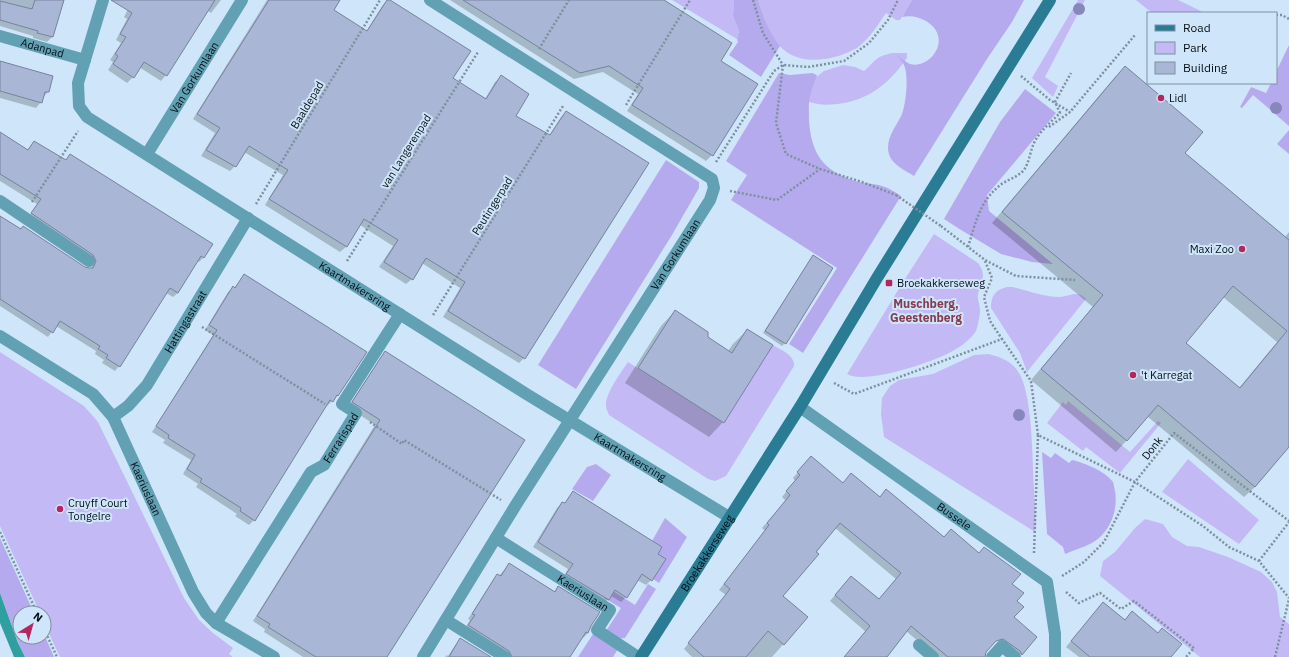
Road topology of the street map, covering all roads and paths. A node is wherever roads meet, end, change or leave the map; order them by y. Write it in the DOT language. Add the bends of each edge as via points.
graph roads {
  1 [pos="103,0"];
  2 [pos="242,0"];
  3 [pos="380,0"];
  4 [pos="430,0"];
  5 [pos="569,0"];
  6 [pos="690,0"];
  7 [pos="753,0"];
  8 [pos="898,0"];
  9 [pos="1050,0"];
  10 [pos="1277,15"];
  11 [pos="1289,19"];
  12 [pos="1135,35"];
  13 [pos="0,36"];
  14 [pos="488,36"];
  15 [pos="85,60"];
  16 [pos="530,64"];
  17 [pos="783,65"];
  18 [pos="1071,73"];
  19 [pos="1031,84"];
  20 [pos="573,91"];
  21 [pos="1055,102"];
  22 [pos="1070,112"];
  23 [pos="87,117"];
  24 [pos="618,119"];
  25 [pos="1042,132"];
  26 [pos="147,154"];
  27 [pos="820,169"];
  28 [pos="707,176"];
  29 [pos="714,188"];
  30 [pos="0,201"];
  31 [pos="23,216"];
  32 [pos="248,218"];
  33 [pos="968,247"];
  34 [pos="985,260"];
  35 [pos="89,261"];
  36 [pos="338,275"];
  37 [pos="1076,280"];
  38 [pos="400,314"];
  39 [pos="188,318"];
  40 [pos="424,329"];
  41 [pos="0,336"];
  42 [pos="1002,339"];
  43 [pos="819,375"];
  44 [pos="342,404"];
  45 [pos="800,407"];
  46 [pos="356,413"];
  47 [pos="113,417"];
  48 [pos="569,420"];
  49 [pos="1038,435"];
  50 [pos="1135,482"];
  51 [pos="514,508"];
  52 [pos="729,517"];
  53 [pos="1289,522"];
  54 [pos="0,532"];
  55 [pos="496,538"];
  56 [pos="1259,561"];
  57 [pos="1032,572"];
  58 [pos="1050,581"];
  59 [pos="1289,599"];
  60 [pos="33,605"];
  61 [pos="446,620"];
  62 [pos="216,623"];
  63 [pos="51,645"];
  64 [pos="919,645"];
  65 [pos="1055,645"];
  66 [pos="57,657"];
  67 [pos="274,657"];
  68 [pos="423,657"];
  69 [pos="505,657"];
  70 [pos="639,657"];
  71 [pos="933,657"];
  72 [pos="992,657"];
  73 [pos="1015,657"];
  74 [pos="1044,657"];
  75 [pos="1055,657"];
  76 [pos="1186,657"];
  77 [pos="1275,657"];
  1 -- 15 [label="street"];
  2 -- 26 [label="street, Van Gorkumlaan"];
  3 -- 32 [label="path, Baaldepad"];
  4 -- 14 [label="street"];
  5 -- 16 [label="path"];
  6 -- 24 [label="path"];
  7 -- 17 [label="path" via="763,33"];
  8 -- 17 [label="path" via="888,20 869,43 844,61 808,68"];
  9 -- 43 [label="street, Broekakkerseweg"];
  10 -- 11 [label="path"];
  12 -- 22 [label="path"];
  13 -- 15 [label="street, Adanpad"];
  14 -- 16 [label="street"];
  14 -- 36 [label="path, van Langerenpad"];
  15 -- 23 [label="street" via="78,83 78,106"];
  16 -- 20 [label="street"];
  17 -- 27 [label="path" via="776,123 786,154"];
  17 -- 28 [label="path" via="774,72"];
  18 -- 21 [label="path"];
  19 -- 21 [label="path"];
  20 -- 24 [label="street"];
  20 -- 40 [label="path, Peutingerpad"];
  21 -- 22 [label="path"];
  21 -- 25 [label="path" via="1060,114"];
  22 -- 25 [label="path"];
  23 -- 26 [label="street, Kaartmakersring"];
  23 -- 31 [label="path"];
  24 -- 28 [label="street"];
  25 -- 33 [label="path" via="1035,141 1023,170 998,186 982,206"];
  26 -- 32 [label="street, Kaartmakersring"];
  27 -- 29 [label="path" via="777,200"];
  27 -- 33 [label="path, bridge" via="896,196"];
  28 -- 29 [label="street" via="712,179"];
  29 -- 48 [label="street, Van Gorkumlaan" via="710,200"];
  30 -- 31 [label="street"];
  31 -- 35 [label="street"];
  32 -- 36 [label="street, Kaartmakersring"];
  32 -- 39 [label="street, Hattingastraat"];
  33 -- 34 [label="path"];
  34 -- 37 [label="path" via="1016,276"];
  34 -- 42 [label="path" via="992,278 984,297 990,321"];
  36 -- 38 [label="street, Kaartmakersring"];
  38 -- 40 [label="street, Kaartmakersring"];
  38 -- 44 [label="street, Ferrarispad"];
  39 -- 44 [label="path" via="336,411"];
  39 -- 47 [label="street, Hattingastraat" via="147,386"];
  40 -- 48 [label="street, Kaartmakersring"];
  41 -- 47 [label="street, Kaeriuslaan" via="93,394"];
  42 -- 43 [label="path" via="854,394"];
  42 -- 49 [label="path" via="1031,380"];
  43 -- 45 [label="street, Broekakkerseweg"];
  44 -- 46 [label="street, Ferrarispad"];
  45 -- 52 [label="street, Broekakkerseweg"];
  45 -- 57 [label="street, Bussele"];
  46 -- 51 [label="path" via="402,444 404,440"];
  46 -- 62 [label="street, Ferrarispad" via="324,465 311,472"];
  47 -- 62 [label="street, Kaeriuslaan" via="193,592 206,613"];
  48 -- 51 [label="street"];
  48 -- 52 [label="street, Kaartmakersring"];
  49 -- 50 [label="path"];
  49 -- 57 [label="path"];
  50 -- 53 [label="path, Donk" via="1174,433"];
  50 -- 56 [label="path" via="1203,526 1229,547"];
  50 -- 58 [label="path, Donk" via="1104,542 1084,562"];
  51 -- 55 [label="street"];
  52 -- 70 [label="street, Broekakkerseweg"];
  53 -- 56 [label="path"];
  54 -- 60 [label="path"];
  55 -- 61 [label="street"];
  55 -- 70 [label="street, Kaeriuslaan" via="610,610 597,630"];
  56 -- 59 [label="path"];
  57 -- 58 [label="street, Bussele"];
  58 -- 65 [label="street"];
  58 -- 76 [label="path" via="1079,603 1100,593 1121,609 1134,601 1194,648"];
  59 -- 77 [label="path"];
  61 -- 68 [label="street"];
  61 -- 69 [label="street"];
  62 -- 67 [label="street, Kaeriuslaan"];
  63 -- 66 [label="path"];
  64 -- 71 [label="street"];
  65 -- 74 [label="street"];
  65 -- 75 [label="street"];
  72 -- 73 [label="street" via="1002,646"];
}
